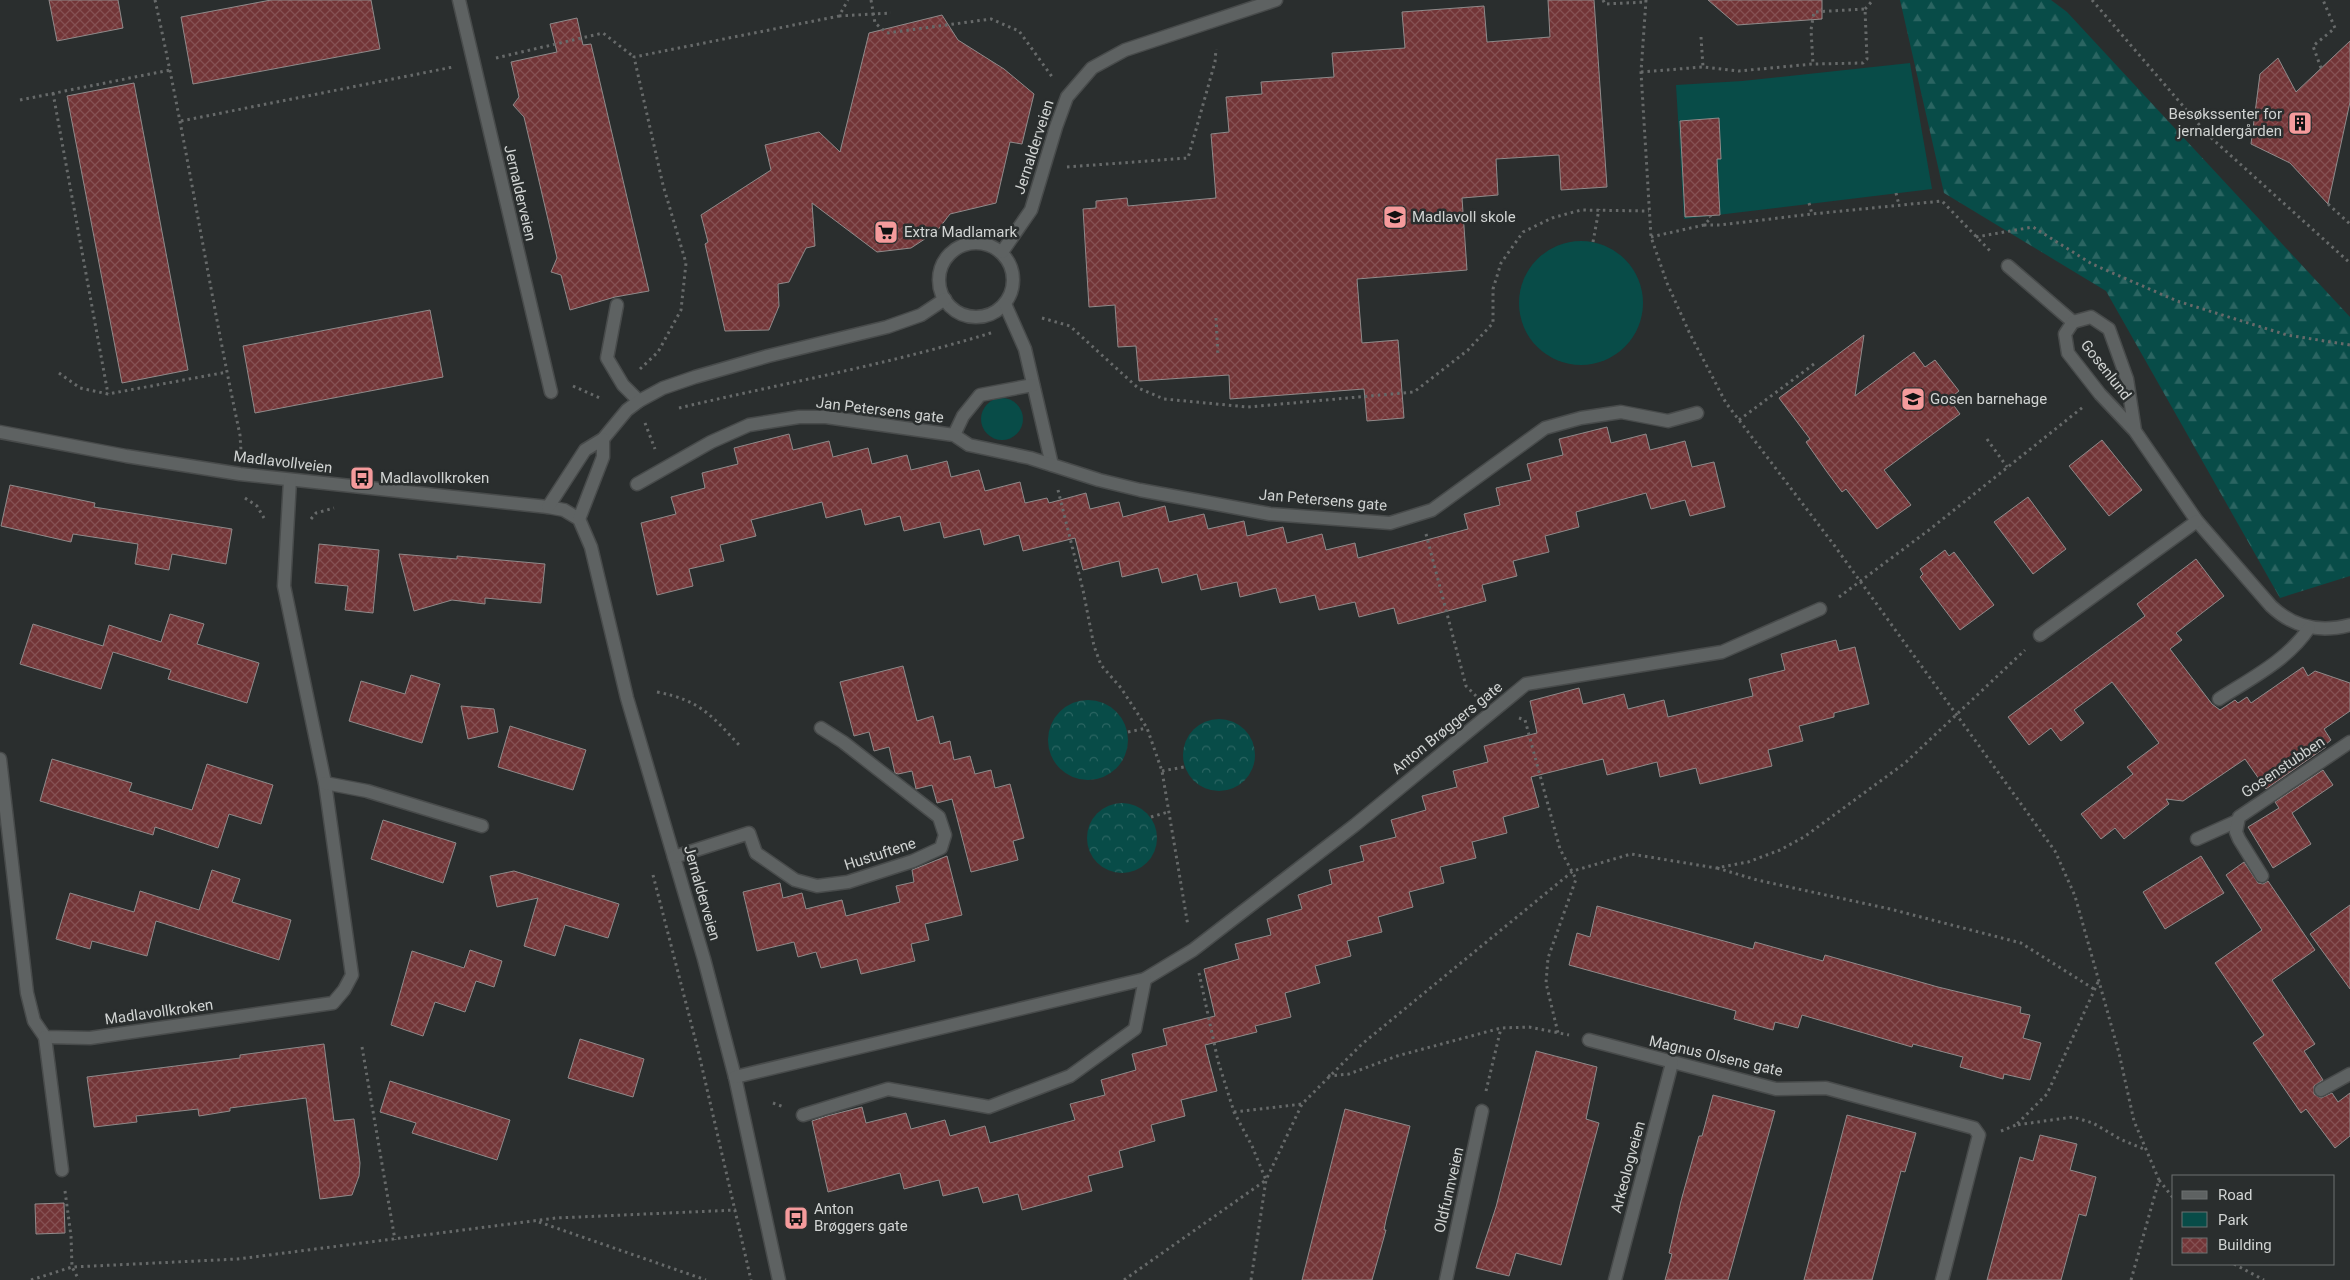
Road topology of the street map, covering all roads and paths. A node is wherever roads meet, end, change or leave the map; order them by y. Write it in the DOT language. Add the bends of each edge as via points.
graph roads {
  1 [pos="155,0"];
  2 [pos="459,0"];
  3 [pos="848,0"];
  4 [pos="870,0"];
  5 [pos="1276,0"];
  6 [pos="1603,0"];
  7 [pos="1873,0"];
  8 [pos="2092,0"];
  9 [pos="2323,0"];
  10 [pos="1646,1"];
  11 [pos="1865,9"];
  12 [pos="891,13"];
  13 [pos="839,16"];
  14 [pos="874,16"];
  15 [pos="1701,37"];
  16 [pos="1216,49"];
  17 [pos="634,57"];
  18 [pos="474,63"];
  19 [pos="1813,64"];
  20 [pos="1703,67"];
  21 [pos="2321,68"];
  22 [pos="170,70"];
  23 [pos="1641,72"];
  24 [pos="53,93"];
  25 [pos="1067,97"];
  26 [pos="20,100"];
  27 [pos="181,121"];
  28 [pos="1066,167"];
  29 [pos="1896,193"];
  30 [pos="1809,203"];
  31 [pos="2328,204"];
  32 [pos="1899,205"];
  33 [pos="1599,209"];
  34 [pos="1649,211"];
  35 [pos="1812,214"];
  36 [pos="1710,216"];
  37 [pos="1704,224"];
  38 [pos="2350,224"];
  39 [pos="1651,237"];
  40 [pos="1976,237"];
  41 [pos="1594,242"];
  42 [pos="1002,252"];
  43 [pos="2350,263"];
  44 [pos="2008,266"];
  45 [pos="945,300"];
  46 [pos="1005,304"];
  47 [pos="617,305"];
  48 [pos="1042,318"];
  49 [pos="1216,318"];
  50 [pos="2073,322"];
  51 [pos="1002,329"];
  52 [pos="2350,345"];
  53 [pos="1218,356"];
  54 [pos="1814,364"];
  55 [pos="227,372"];
  56 [pos="59,373"];
  57 [pos="623,385"];
  58 [pos="1033,385"];
  59 [pos="551,392"];
  60 [pos="108,394"];
  61 [pos="2100,394"];
  62 [pos="639,401"];
  63 [pos="674,410"];
  64 [pos="1697,413"];
  65 [pos="644,419"];
  66 [pos="1739,420"];
  67 [pos="2135,431"];
  68 [pos="0,432"];
  69 [pos="240,435"];
  70 [pos="954,435"];
  71 [pos="603,439"];
  72 [pos="1987,439"];
  73 [pos="1052,465"];
  74 [pos="2008,467"];
  75 [pos="664,469"];
  76 [pos="290,480"];
  77 [pos="637,484"];
  78 [pos="548,507"];
  79 [pos="1421,514"];
  80 [pos="579,519"];
  81 [pos="2196,521"];
  82 [pos="1861,582"];
  83 [pos="1820,609"];
  84 [pos="2350,625"];
  85 [pos="2309,628"];
  86 [pos="2040,635"];
  87 [pos="657,692"];
  88 [pos="2219,699"];
  89 [pos="1496,710"];
  90 [pos="1957,715"];
  91 [pos="821,728"];
  92 [pos="1147,728"];
  93 [pos="1128,732"];
  94 [pos="2350,742"];
  95 [pos="740,746"];
  96 [pos="0,759"];
  97 [pos="1184,767"];
  98 [pos="1162,771"];
  99 [pos="325,783"];
  100 [pos="1168,812"];
  101 [pos="1151,817"];
  102 [pos="2237,822"];
  103 [pos="482,826"];
  104 [pos="2197,839"];
  105 [pos="674,857"];
  106 [pos="651,867"];
  107 [pos="1716,868"];
  108 [pos="1573,871"];
  109 [pos="2262,876"];
  110 [pos="1193,950"];
  111 [pos="1146,979"];
  112 [pos="2098,981"];
  113 [pos="2094,989"];
  114 [pos="1501,1028"];
  115 [pos="1558,1033"];
  116 [pos="45,1037"];
  117 [pos="1590,1040"];
  118 [pos="362,1047"];
  119 [pos="1672,1063"];
  120 [pos="2350,1074"];
  121 [pos="1328,1076"];
  122 [pos="735,1077"];
  123 [pos="2321,1090"];
  124 [pos="1302,1104"];
  125 [pos="1482,1111"];
  126 [pos="1234,1112"];
  127 [pos="803,1115"];
  128 [pos="2146,1150"];
  129 [pos="62,1170"];
  130 [pos="1266,1180"];
  131 [pos="2159,1180"];
  132 [pos="2172,1196"];
  133 [pos="736,1210"];
  134 [pos="536,1221"];
  135 [pos="395,1240"];
  136 [pos="2236,1265"];
  137 [pos="72,1267"];
  138 [pos="1446,1278"];
  139 [pos="30,1280"];
  140 [pos="79,1280"];
  141 [pos="706,1280"];
  142 [pos="751,1280"];
  143 [pos="779,1280"];
  144 [pos="1124,1280"];
  145 [pos="1251,1280"];
  146 [pos="1460,1280"];
  147 [pos="1615,1280"];
  148 [pos="1942,1280"];
  149 [pos="2132,1280"];
  150 [pos="2264,1280"];
  1 -- 22 [label="path"];
  2 -- 18 [label="street, Jernalderveien"];
  3 -- 13 [label="path"];
  4 -- 14 [label="path"];
  5 -- 25 [label="street, Jernalderveien" via="1125,50 1092,68"];
  6 -- 10 [label="path" via="1605,4"];
  7 -- 11 [label="path"];
  8 -- 43 [label="path" via="2208,136"];
  9 -- 21 [label="path" via="2335,28 2313,46"];
  10 -- 23 [label="path"];
  11 -- 19 [label="path" via="1814,12 1811,30"];
  11 -- 19 [label="path" via="1867,59 1863,62"];
  12 -- 14 [label="path"];
  13 -- 14 [label="path"];
  13 -- 17 [label="path"];
  14 -- 25 [label="path" via="875,23 886,33 991,19 1019,31"];
  15 -- 20 [label="path"];
  16 -- 28 [label="path" via="1188,158"];
  17 -- 18 [label="path" via="603,33"];
  17 -- 57 [label="path" via="663,184 686,263 681,310 658,352"];
  18 -- 27 [label="path"];
  18 -- 59 [label="street, Jernalderveien"];
  19 -- 20 [label="path" via="1739,71"];
  20 -- 23 [label="path"];
  22 -- 24 [label="path"];
  22 -- 27 [label="path"];
  23 -- 34 [label="path"];
  24 -- 26 [label="path"];
  24 -- 60 [label="path"];
  25 -- 42 [label="street, Jernalderveien" via="1031,210"];
  27 -- 55 [label="path"];
  29 -- 32 [label="path"];
  30 -- 35 [label="path"];
  31 -- 38 [label="path"];
  32 -- 35 [label="path"];
  32 -- 40 [label="path" via="1942,201"];
  33 -- 34 [label="path"];
  33 -- 41 [label="path"];
  33 -- 48 [label="path" via="1552,218 1523,232 1501,263 1493,289 1493,323 1468,350 1414,392 1248,406 1164,399 1138,388 1070,326"];
  34 -- 39 [label="path"];
  35 -- 37 [label="path"];
  36 -- 37 [label="path"];
  37 -- 39 [label="path"];
  39 -- 66 [label="path" via="1690,334 1726,403"];
  40 -- 44 [label="path"];
  40 -- 52 [label="path" via="2033,227 2092,264 2177,301 2287,335"];
  42 -- 45 [label="street" via="981,243 953,251 940,276"];
  42 -- 46 [label="street" via="1013,277 1011,294"];
  44 -- 50 [label="street"];
  45 -- 46 [label="street" via="957,311 973,317 990,314"];
  45 -- 62 [label="street" via="921,315 887,327 695,377"];
  46 -- 58 [label="street" via="1025,349"];
  47 -- 57 [label="street" via="607,358"];
  49 -- 53 [label="path"];
  50 -- 61 [label="street, Gosenlund" via="2065,334 2068,353"];
  50 -- 67 [label="street, Gosenlund" via="2091,317 2109,329 2127,379"];
  51 -- 63 [label="path" via="917,354"];
  54 -- 66 [label="path"];
  55 -- 60 [label="path"];
  55 -- 69 [label="path"];
  56 -- 60 [label="path" via="80,388"];
  57 -- 62 [label="street"];
  58 -- 70 [label="street, Jan Petersens gate" via="980,395 963,416"];
  58 -- 73 [label="street"];
  61 -- 67 [label="street, Gosenlund"];
  61 -- 74 [label="path"];
  62 -- 71 [label="street" via="627,410"];
  64 -- 79 [label="street, Jan Petersens gate" via="1668,421 1621,412 1545,428 1439,505"];
  65 -- 75 [label="path"];
  66 -- 82 [label="path"];
  67 -- 81 [label="street, Gosenlund"];
  68 -- 76 [label="street, Madlavollveien" via="126,456"];
  70 -- 73 [label="street, Jan Petersens gate" via="969,445"];
  70 -- 75 [label="street, Jan Petersens gate" via="826,417 798,417 749,425"];
  71 -- 78 [label="street" via="584,450"];
  71 -- 80 [label="street" via="603,457"];
  72 -- 74 [label="path"];
  73 -- 79 [label="street, Jan Petersens gate" via="1140,490 1270,514 1390,523"];
  73 -- 92 [label="path" via="1094,646 1102,665"];
  74 -- 82 [label="path"];
  75 -- 77 [label="street, Jan Petersens gate"];
  76 -- 78 [label="street, Madlavollveien"];
  76 -- 99 [label="street, Madlavollkroken" via="284,586"];
  78 -- 80 [label="street, Madlavollveien" via="564,510"];
  79 -- 89 [label="path" via="1466,686"];
  80 -- 105 [label="street, Jernalderveien" via="590,547 628,698"];
  81 -- 85 [label="street, Gosenlund" via="2283,618"];
  81 -- 86 [label="street"];
  82 -- 83 [label="path"];
  82 -- 90 [label="path"];
  83 -- 89 [label="street, Anton Brøggers gate" via="1722,652 1526,684"];
  84 -- 85 [label="street, Gosenlund" via="2334,629"];
  85 -- 88 [label="street" via="2299,644"];
  86 -- 90 [label="path"];
  87 -- 95 [label="path" via="702,707"];
  89 -- 108 [label="path" via="1525,720 1560,849"];
  89 -- 110 [label="street, Anton Brøggers gate" via="1355,825"];
  90 -- 107 [label="path" via="1905,763 1804,837 1748,862"];
  90 -- 112 [label="path" via="2055,851 2075,896"];
  91 -- 105 [label="street, Hustuftene" via="939,817 944,835 941,848 913,861 848,882 817,886 795,880 756,853 749,833"];
  92 -- 93 [label="path"];
  92 -- 98 [label="path"];
  94 -- 102 [label="street, Gosenstubben" via="2244,812"];
  96 -- 116 [label="street" via="27,993 34,1022"];
  97 -- 98 [label="path"];
  98 -- 100 [label="path"];
  99 -- 103 [label="street" via="367,791"];
  99 -- 116 [label="street, Madlavollkroken" via="352,975 332,1003 90,1038"];
  100 -- 101 [label="path"];
  100 -- 110 [label="path"];
  102 -- 104 [label="street, Gosenstubben"];
  102 -- 109 [label="street" via="2239,839"];
  105 -- 122 [label="street, Jernalderveien"];
  106 -- 133 [label="path"];
  107 -- 108 [label="path" via="1631,854"];
  107 -- 113 [label="path" via="2022,943"];
  108 -- 115 [label="path" via="1576,879 1548,958 1546,983"];
  108 -- 121 [label="path" via="1362,1044"];
  110 -- 111 [label="street, Anton Brøggers gate"];
  110 -- 126 [label="path" via="1218,1061"];
  111 -- 122 [label="street, Anton Brøggers gate"];
  111 -- 127 [label="street" via="1135,1029 1070,1076 989,1107 888,1089"];
  112 -- 113 [label="path"];
  112 -- 128 [label="path" via="2120,1054 2134,1121"];
  113 -- 128 [label="path" via="2047,1094 2016,1125 2073,1117 2093,1123"];
  114 -- 115 [label="path" via="1529,1027"];
  114 -- 121 [label="path" via="1397,1056 1349,1074"];
  114 -- 125 [label="path"];
  115 -- 117 [label="path"];
  116 -- 129 [label="street"];
  117 -- 119 [label="street, Magnus Olsens gate"];
  118 -- 135 [label="path"];
  119 -- 147 [label="street, Arkeologveien"];
  119 -- 148 [label="street, Magnus Olsens gate" via="1776,1089 1826,1088 1974,1128 1979,1135"];
  120 -- 123 [label="street"];
  121 -- 124 [label="path"];
  122 -- 143 [label="street, Jernalderveien"];
  124 -- 126 [label="path"];
  124 -- 130 [label="path"];
  125 -- 138 [label="street, Oldfunnveien"];
  126 -- 130 [label="path"];
  128 -- 131 [label="path"];
  129 -- 137 [label="path"];
  130 -- 144 [label="path"];
  130 -- 145 [label="path"];
  131 -- 132 [label="path"];
  131 -- 149 [label="path"];
  133 -- 134 [label="path"];
  133 -- 142 [label="path"];
  134 -- 135 [label="path"];
  134 -- 141 [label="path"];
  135 -- 137 [label="path" via="238,1259"];
  136 -- 150 [label="path"];
  137 -- 139 [label="path"];
  137 -- 140 [label="path"];
  138 -- 146 [label="street, Oldfunnveien"];
}
